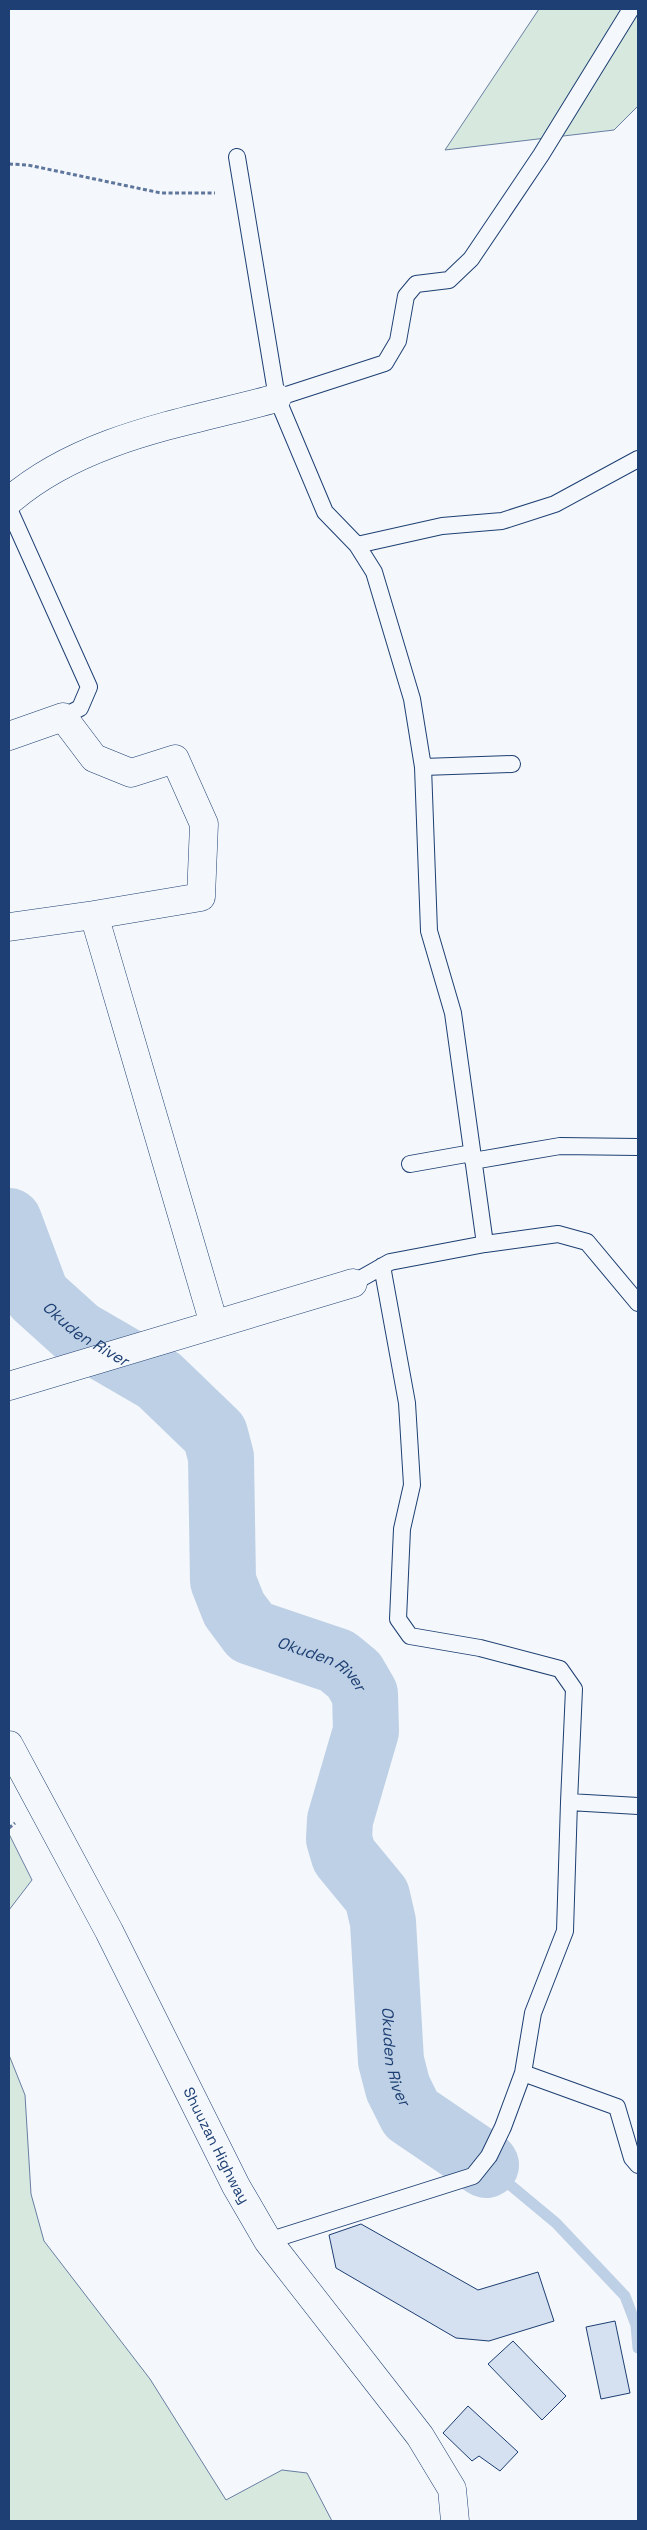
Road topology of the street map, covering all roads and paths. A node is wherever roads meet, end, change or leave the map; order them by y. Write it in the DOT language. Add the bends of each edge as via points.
graph roads {
  1 [pos="631,9"];
  2 [pos="236,157"];
  3 [pos="9,164"];
  4 [pos="243,193"];
  5 [pos="277,398"];
  6 [pos="638,458"];
  7 [pos="9,501"];
  8 [pos="9,509"];
  9 [pos="357,545"];
  10 [pos="63,717"];
  11 [pos="9,736"];
  12 [pos="512,764"];
  13 [pos="423,767"];
  14 [pos="94,915"];
  15 [pos="9,927"];
  16 [pos="638,1147"];
  17 [pos="473,1157"];
  18 [pos="410,1164"];
  19 [pos="485,1244"];
  20 [pos="382,1266"];
  21 [pos="353,1283"];
  22 [pos="638,1303"];
  23 [pos="214,1324"];
  24 [pos="9,1386"];
  25 [pos="9,1745"];
  26 [pos="568,1802"];
  27 [pos="638,1806"];
  28 [pos="523,2073"];
  29 [pos="638,2165"];
  30 [pos="268,2241"];
  31 [pos="455,2521"];
  1 -- 5 [label="lane" via="541,155 471,260 449,280 416,284 406,296 398,341 385,362"];
  2 -- 4 [label="lane"];
  3 -- 4 [label="path" via="28,165 161,194"];
  4 -- 5 [label="lane"];
  5 -- 7 [label="main road" via="151,429 69,460"];
  5 -- 9 [label="lane" via="325,512"];
  6 -- 9 [label="lane" via="556,504 502,520 442,526"];
  8 -- 10 [label="lane" via="89,687 80,708"];
  9 -- 13 [label="lane" via="374,572 401,661 412,699"];
  10 -- 11 [label="main road"];
  10 -- 14 [label="main road" via="94,758 131,773 175,760 204,824 201,897"];
  12 -- 13 [label="lane"];
  13 -- 17 [label="lane" via="429,931 453,1013"];
  14 -- 15 [label="main road"];
  14 -- 23 [label="main road"];
  16 -- 17 [label="lane" via="560,1146"];
  17 -- 18 [label="lane"];
  17 -- 19 [label="lane"];
  19 -- 20 [label="lane"];
  19 -- 22 [label="lane" via="558,1234 587,1242"];
  20 -- 21 [label="lane"];
  20 -- 26 [label="lane" via="407,1403 412,1485 402,1529 398,1619 410,1636 480,1648 560,1669 574,1689"];
  21 -- 23 [label="main road"];
  23 -- 24 [label="main road"];
  25 -- 30 [label="main road, Shuuzan Highway" via="109,1931 236,2186"];
  26 -- 27 [label="lane"];
  26 -- 28 [label="lane" via="565,1931 533,2013"];
  28 -- 29 [label="lane" via="617,2107 632,2158"];
  28 -- 30 [label="lane" via="489,2156 473,2176"];
  30 -- 31 [label="main road, Shuuzan Highway" via="420,2436 452,2489"];
}
